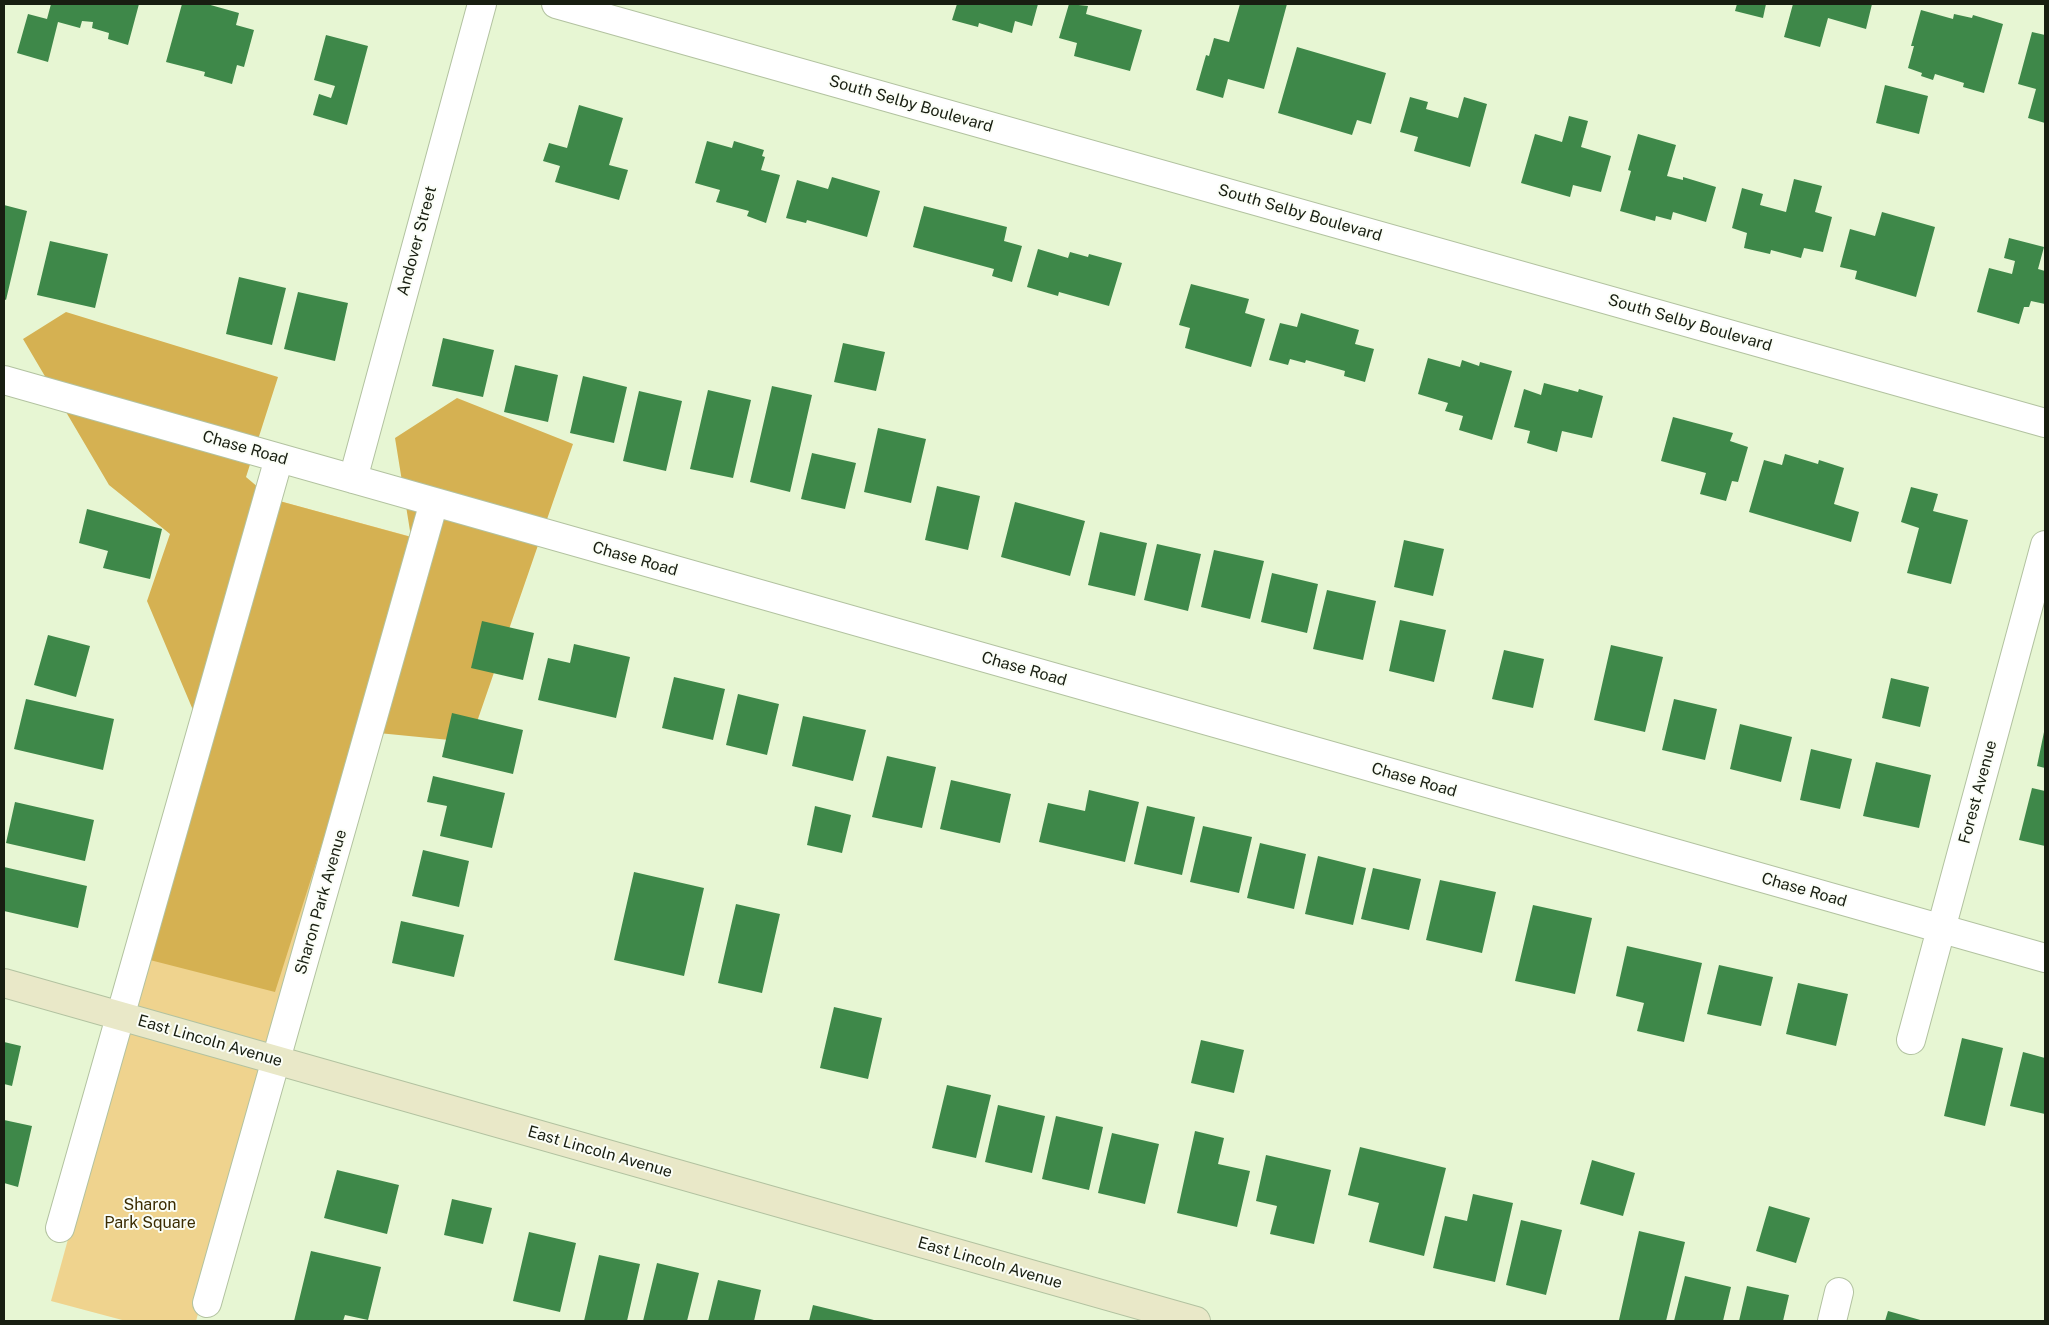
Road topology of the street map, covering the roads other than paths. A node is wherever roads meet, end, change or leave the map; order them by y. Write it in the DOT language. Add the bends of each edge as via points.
graph roads {
  1 [pos="482,4"];
  2 [pos="556,4"];
  3 [pos="4,380"];
  4 [pos="2045,423"];
  5 [pos="279,458"];
  6 [pos="353,479"];
  7 [pos="434,502"];
  8 [pos="2045,545"];
  9 [pos="1942,929"];
  10 [pos="2045,958"];
  11 [pos="4,983"];
  12 [pos="121,1016"];
  13 [pos="1911,1040"];
  14 [pos="276,1060"];
  15 [pos="60,1228"];
  16 [pos="1839,1292"];
  17 [pos="207,1303"];
  18 [pos="1196,1321"];
  19 [pos="1832,1321"];
  1 -- 6 [label="street, Andover Street"];
  2 -- 4 [label="street, South Selby Boulevard"];
  3 -- 5 [label="street, Chase Road"];
  5 -- 6 [label="street, Chase Road"];
  5 -- 12 [label="street"];
  6 -- 7 [label="street, Chase Road"];
  7 -- 9 [label="street, Chase Road"];
  7 -- 14 [label="street, Sharon Park Avenue"];
  8 -- 9 [label="street, Forest Avenue"];
  9 -- 10 [label="street, Chase Road"];
  9 -- 13 [label="street, Forest Avenue"];
  11 -- 12 [label="main road, East Lincoln Avenue"];
  12 -- 14 [label="main road, East Lincoln Avenue"];
  12 -- 15 [label="street"];
  14 -- 17 [label="street, Sharon Park Avenue"];
  14 -- 18 [label="main road, East Lincoln Avenue"];
  16 -- 19 [label="street"];
}
